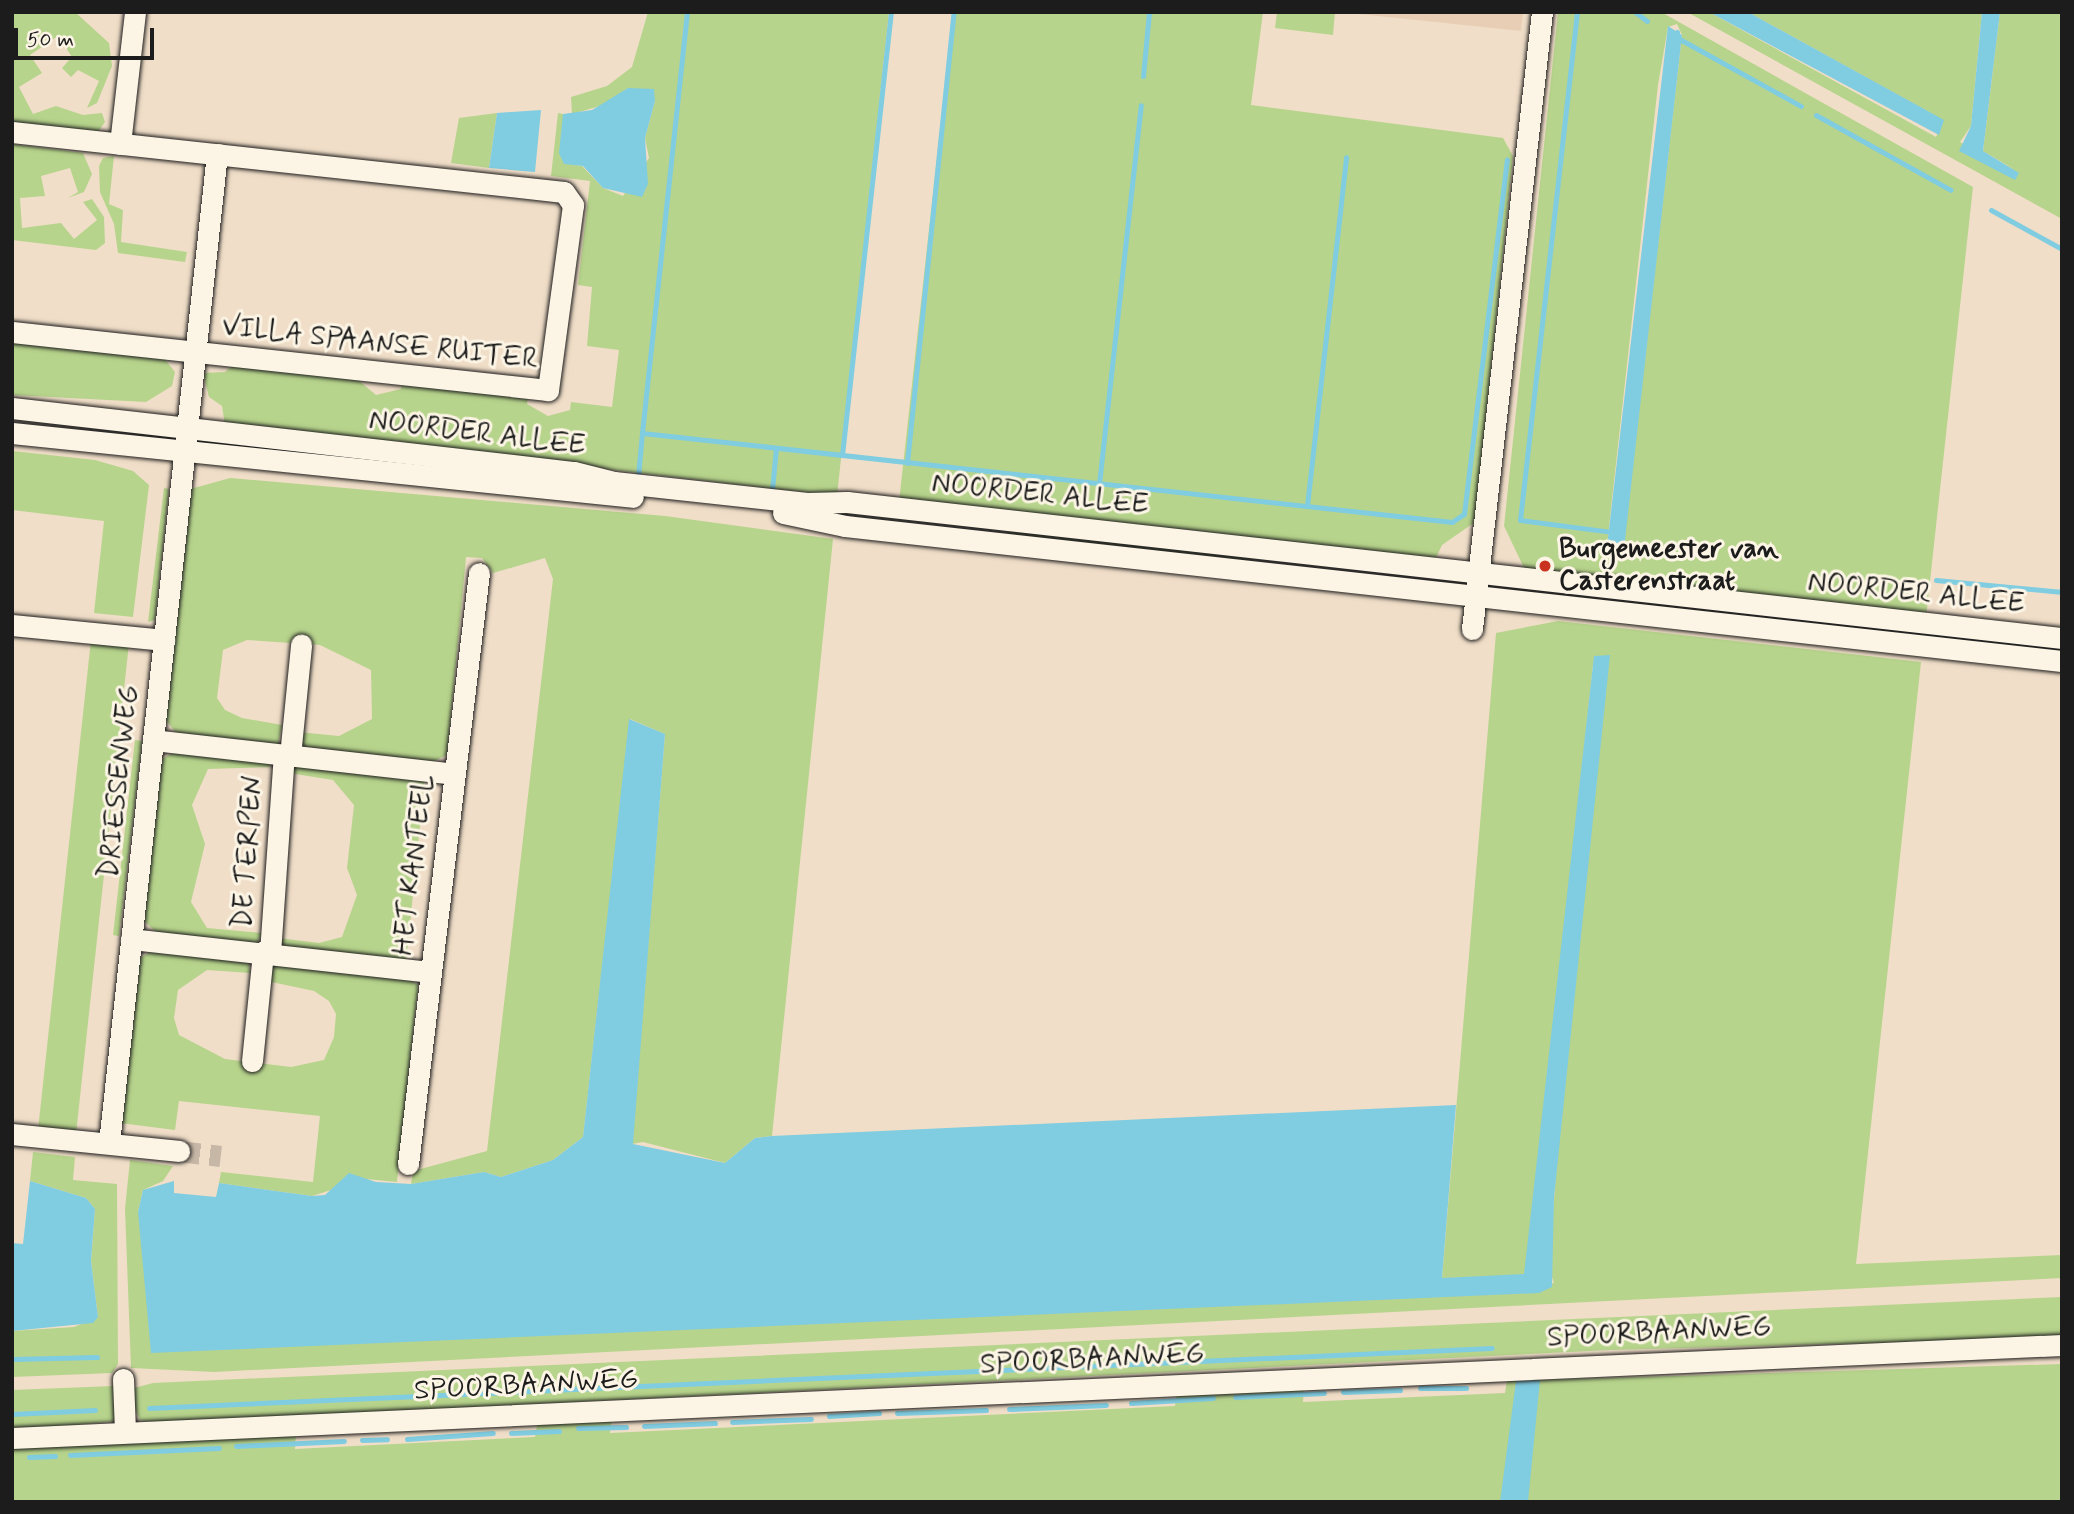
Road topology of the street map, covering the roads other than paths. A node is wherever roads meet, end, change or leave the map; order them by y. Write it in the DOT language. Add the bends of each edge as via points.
graph roads {
  1 [pos="135,12"];
  2 [pos="1542,12"];
  3 [pos="12,132"];
  4 [pos="120,144"];
  5 [pos="217,154"];
  6 [pos="12,332"];
  7 [pos="195,353"];
  8 [pos="12,408"];
  9 [pos="187,426"];
  10 [pos="12,433"];
  11 [pos="184,453"];
  12 [pos="1479,572"];
  13 [pos="479,573"];
  14 [pos="1476,597"];
  15 [pos="12,625"];
  16 [pos="1472,629"];
  17 [pos="1999,631"];
  18 [pos="2062,638"];
  19 [pos="164,640"];
  20 [pos="301,645"];
  21 [pos="1997,654"];
  22 [pos="2062,661"];
  23 [pos="153,740"];
  24 [pos="287,755"];
  25 [pos="454,774"];
  26 [pos="131,939"];
  27 [pos="266,952"];
  28 [pos="430,972"];
  29 [pos="252,1061"];
  30 [pos="12,1134"];
  31 [pos="109,1143"];
  32 [pos="178,1151"];
  33 [pos="408,1164"];
  34 [pos="2062,1345"];
  35 [pos="123,1379"];
  36 [pos="125,1433"];
  37 [pos="12,1438"];
  1 -- 4 [label="street"];
  2 -- 12 [label="street"];
  3 -- 4 [label="street"];
  4 -- 5 [label="street"];
  5 -- 7 [label="street, DRIESSENWEG"];
  5 -- 7 [label="street, VILLA SPAANSE RUITER" via="564,192 569,198 564,295 548,390"];
  6 -- 7 [label="street, VILLA SPAANSE RUITER"];
  7 -- 9 [label="street, DRIESSENWEG"];
  8 -- 9 [label="street, NOORDER ALLEE"];
  9 -- 11 [label="street, DRIESSENWEG"];
  9 -- 12 [label="street, NOORDER ALLEE" via="574,472 614,482 861,503"];
  10 -- 11 [label="street, NOORDER ALLEE"];
  11 -- 14 [label="street, NOORDER ALLEE" via="801,515 845,526"];
  11 -- 19 [label="street, DRIESSENWEG"];
  12 -- 14 [label="street"];
  12 -- 17 [label="street, NOORDER ALLEE"];
  13 -- 25 [label="street, HET KANTEEL"];
  14 -- 16 [label="street"];
  14 -- 21 [label="street, NOORDER ALLEE"];
  15 -- 19 [label="street"];
  17 -- 18 [label="street, NOORDER ALLEE"];
  17 -- 21 [label="street"];
  19 -- 23 [label="street, DRIESSENWEG"];
  20 -- 24 [label="street, DE TERPEN"];
  21 -- 22 [label="street, NOORDER ALLEE"];
  23 -- 24 [label="street, DE TERPEN"];
  23 -- 26 [label="street, DRIESSENWEG"];
  24 -- 25 [label="street, DE TERPEN"];
  24 -- 27 [label="street, DE TERPEN"];
  25 -- 28 [label="street, HET KANTEEL"];
  26 -- 27 [label="street, DE TERPEN"];
  26 -- 31 [label="street, DRIESSENWEG"];
  27 -- 28 [label="street, DE TERPEN"];
  27 -- 29 [label="street, DE TERPEN"];
  28 -- 33 [label="street, HET KANTEEL"];
  30 -- 31 [label="street"];
  31 -- 32 [label="street"];
  34 -- 36 [label="street, SPOORBAANWEG"];
  35 -- 36 [label="street"];
  36 -- 37 [label="street, SPOORBAANWEG"];
}
